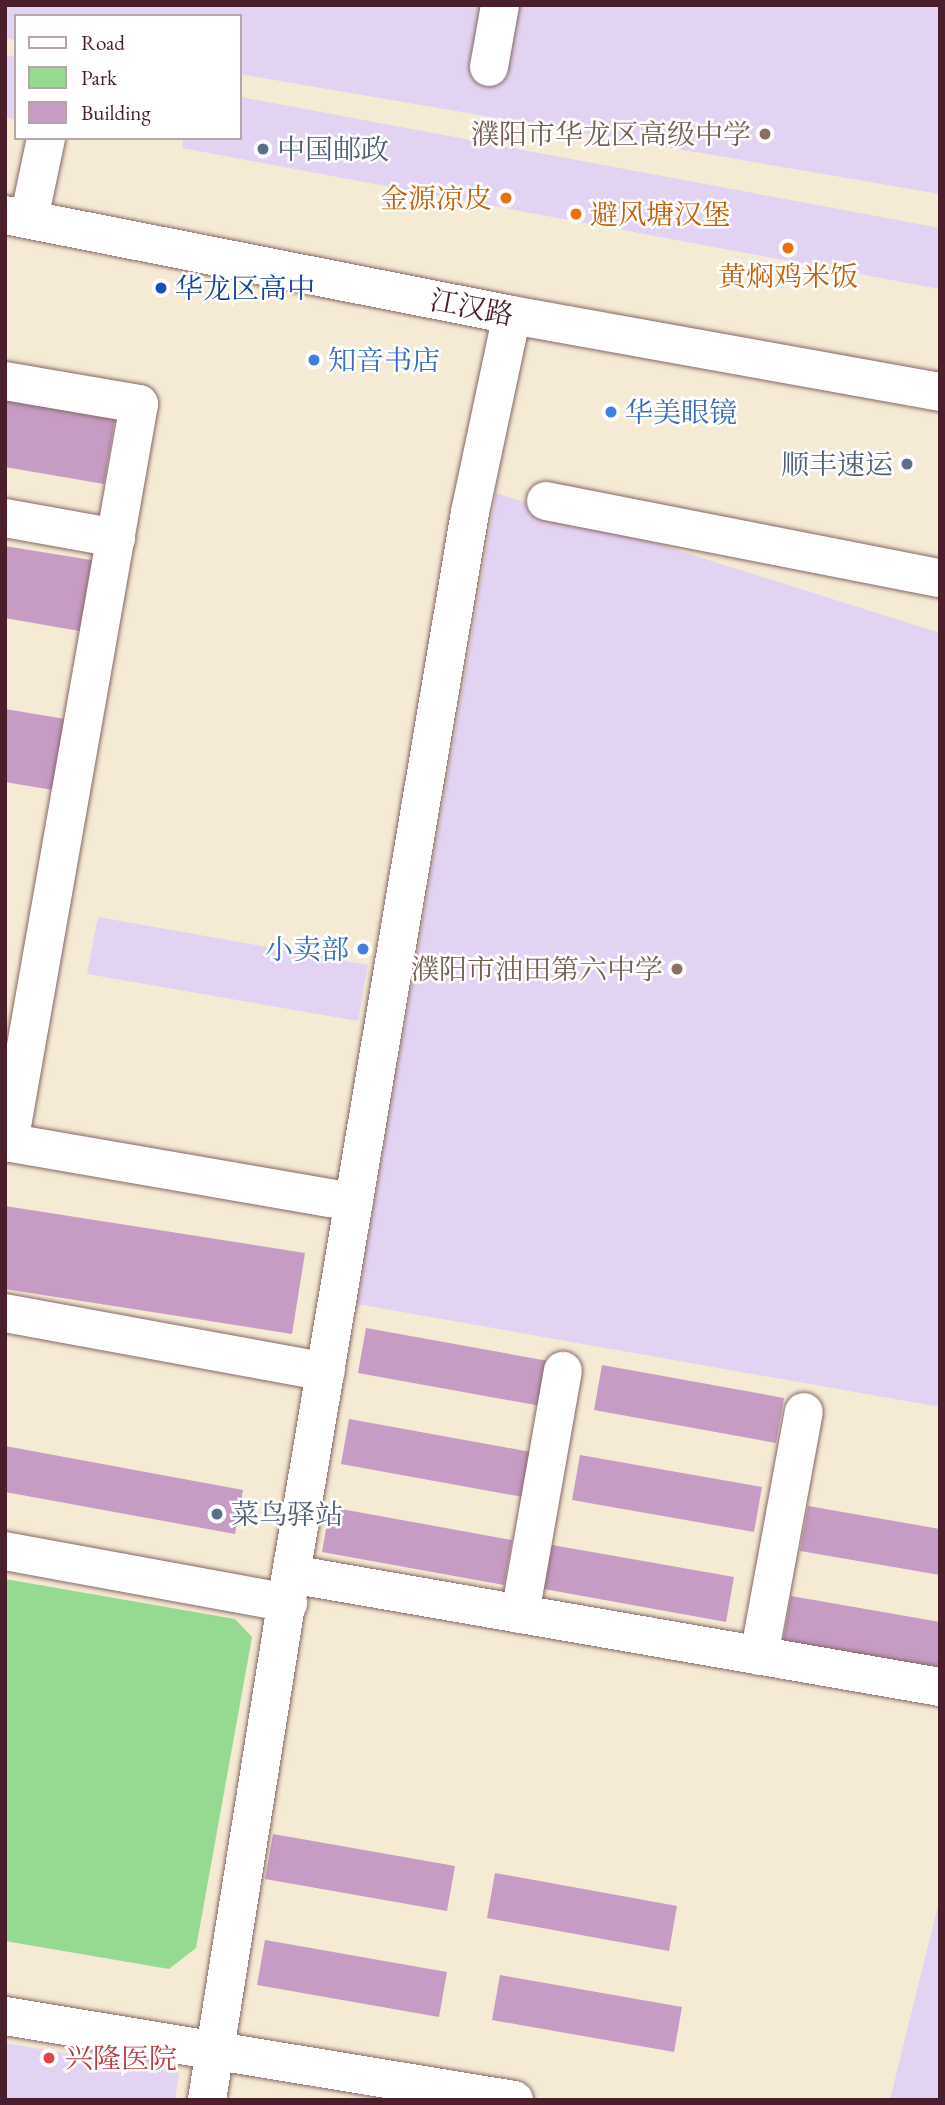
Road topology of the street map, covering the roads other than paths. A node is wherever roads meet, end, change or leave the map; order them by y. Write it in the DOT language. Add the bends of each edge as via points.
graph roads {
  1 [pos="500,5"];
  2 [pos="489,67"];
  3 [pos="45,140"];
  4 [pos="17,217"];
  5 [pos="512,315"];
  6 [pos="5,381"];
  7 [pos="940,392"];
  8 [pos="546,501"];
  9 [pos="5,518"];
  10 [pos="116,538"];
  11 [pos="940,578"];
  12 [pos="7,1142"];
  13 [pos="354,1202"];
  14 [pos="5,1313"];
  15 [pos="326,1371"];
  16 [pos="563,1371"];
  17 [pos="804,1412"];
  18 [pos="5,1550"];
  19 [pos="290,1588"];
  20 [pos="520,1614"];
  21 [pos="759,1656"];
  22 [pos="940,1687"];
  23 [pos="5,2016"];
  24 [pos="216,2050"];
  25 [pos="207,2100"];
  26 [pos="514,2100"];
  1 -- 2 [label="street"];
  3 -- 4 [label="street"];
  4 -- 5 [label="street, 江汉路"];
  5 -- 7 [label="street, 江汉路"];
  5 -- 13 [label="street" via="480,452"];
  6 -- 10 [label="street" via="139,404"];
  8 -- 11 [label="street"];
  9 -- 10 [label="street"];
  10 -- 12 [label="street"];
  12 -- 13 [label="street"];
  13 -- 15 [label="street"];
  14 -- 15 [label="street"];
  15 -- 19 [label="street"];
  16 -- 20 [label="street"];
  17 -- 21 [label="street"];
  18 -- 19 [label="street"];
  19 -- 20 [label="street"];
  19 -- 24 [label="street"];
  20 -- 21 [label="street"];
  21 -- 22 [label="street"];
  23 -- 24 [label="street"];
  24 -- 25 [label="street"];
  24 -- 26 [label="street"];
}
